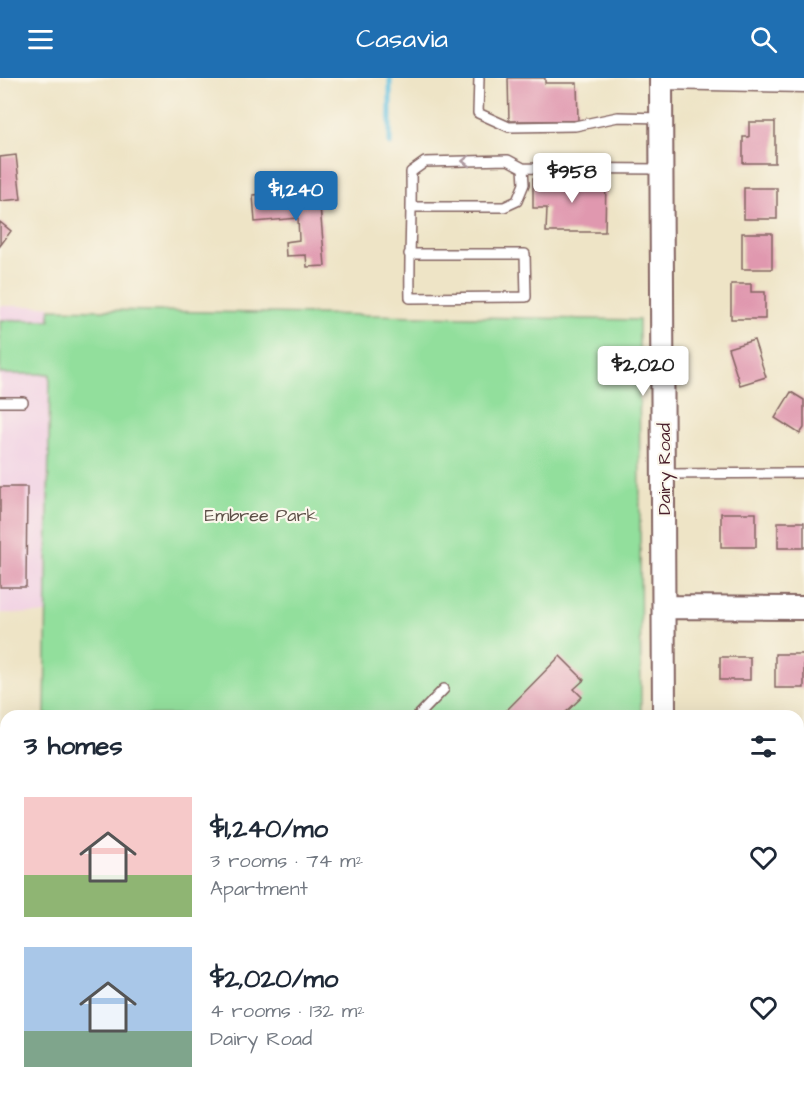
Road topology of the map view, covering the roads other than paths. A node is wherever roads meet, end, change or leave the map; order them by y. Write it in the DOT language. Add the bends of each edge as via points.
graph roads {
  1 [pos="479,78"];
  2 [pos="661,79"];
  3 [pos="804,83"];
  4 [pos="662,118"];
  5 [pos="523,168"];
  6 [pos="662,169"];
  7 [pos="412,207"];
  8 [pos="410,254"];
  9 [pos="0,402"];
  10 [pos="23,402"];
  11 [pos="804,473"];
  12 [pos="664,474"];
  13 [pos="664,608"];
  14 [pos="804,608"];
  15 [pos="444,689"];
  16 [pos="424,710"];
  17 [pos="664,710"];
  1 -- 4 [label="lane" via="478,113 509,127 575,126 618,117"];
  2 -- 3 [label="street"];
  2 -- 4 [label="street, Dairy Road"];
  4 -- 6 [label="street, Dairy Road"];
  5 -- 6 [label="lane"];
  5 -- 7 [label="lane" via="524,184 517,201 504,207"];
  5 -- 7 [label="lane, one-way" via="508,160 425,162 411,172"];
  6 -- 12 [label="street, Dairy Road"];
  7 -- 8 [label="lane"];
  8 -- 8 [label="lane" via="410,298 526,297 525,254"];
  9 -- 10 [label="lane"];
  11 -- 12 [label="lane"];
  12 -- 13 [label="street, Dairy Road"];
  13 -- 14 [label="street"];
  13 -- 17 [label="street, Dairy Road"];
  15 -- 16 [label="lane"];
}
